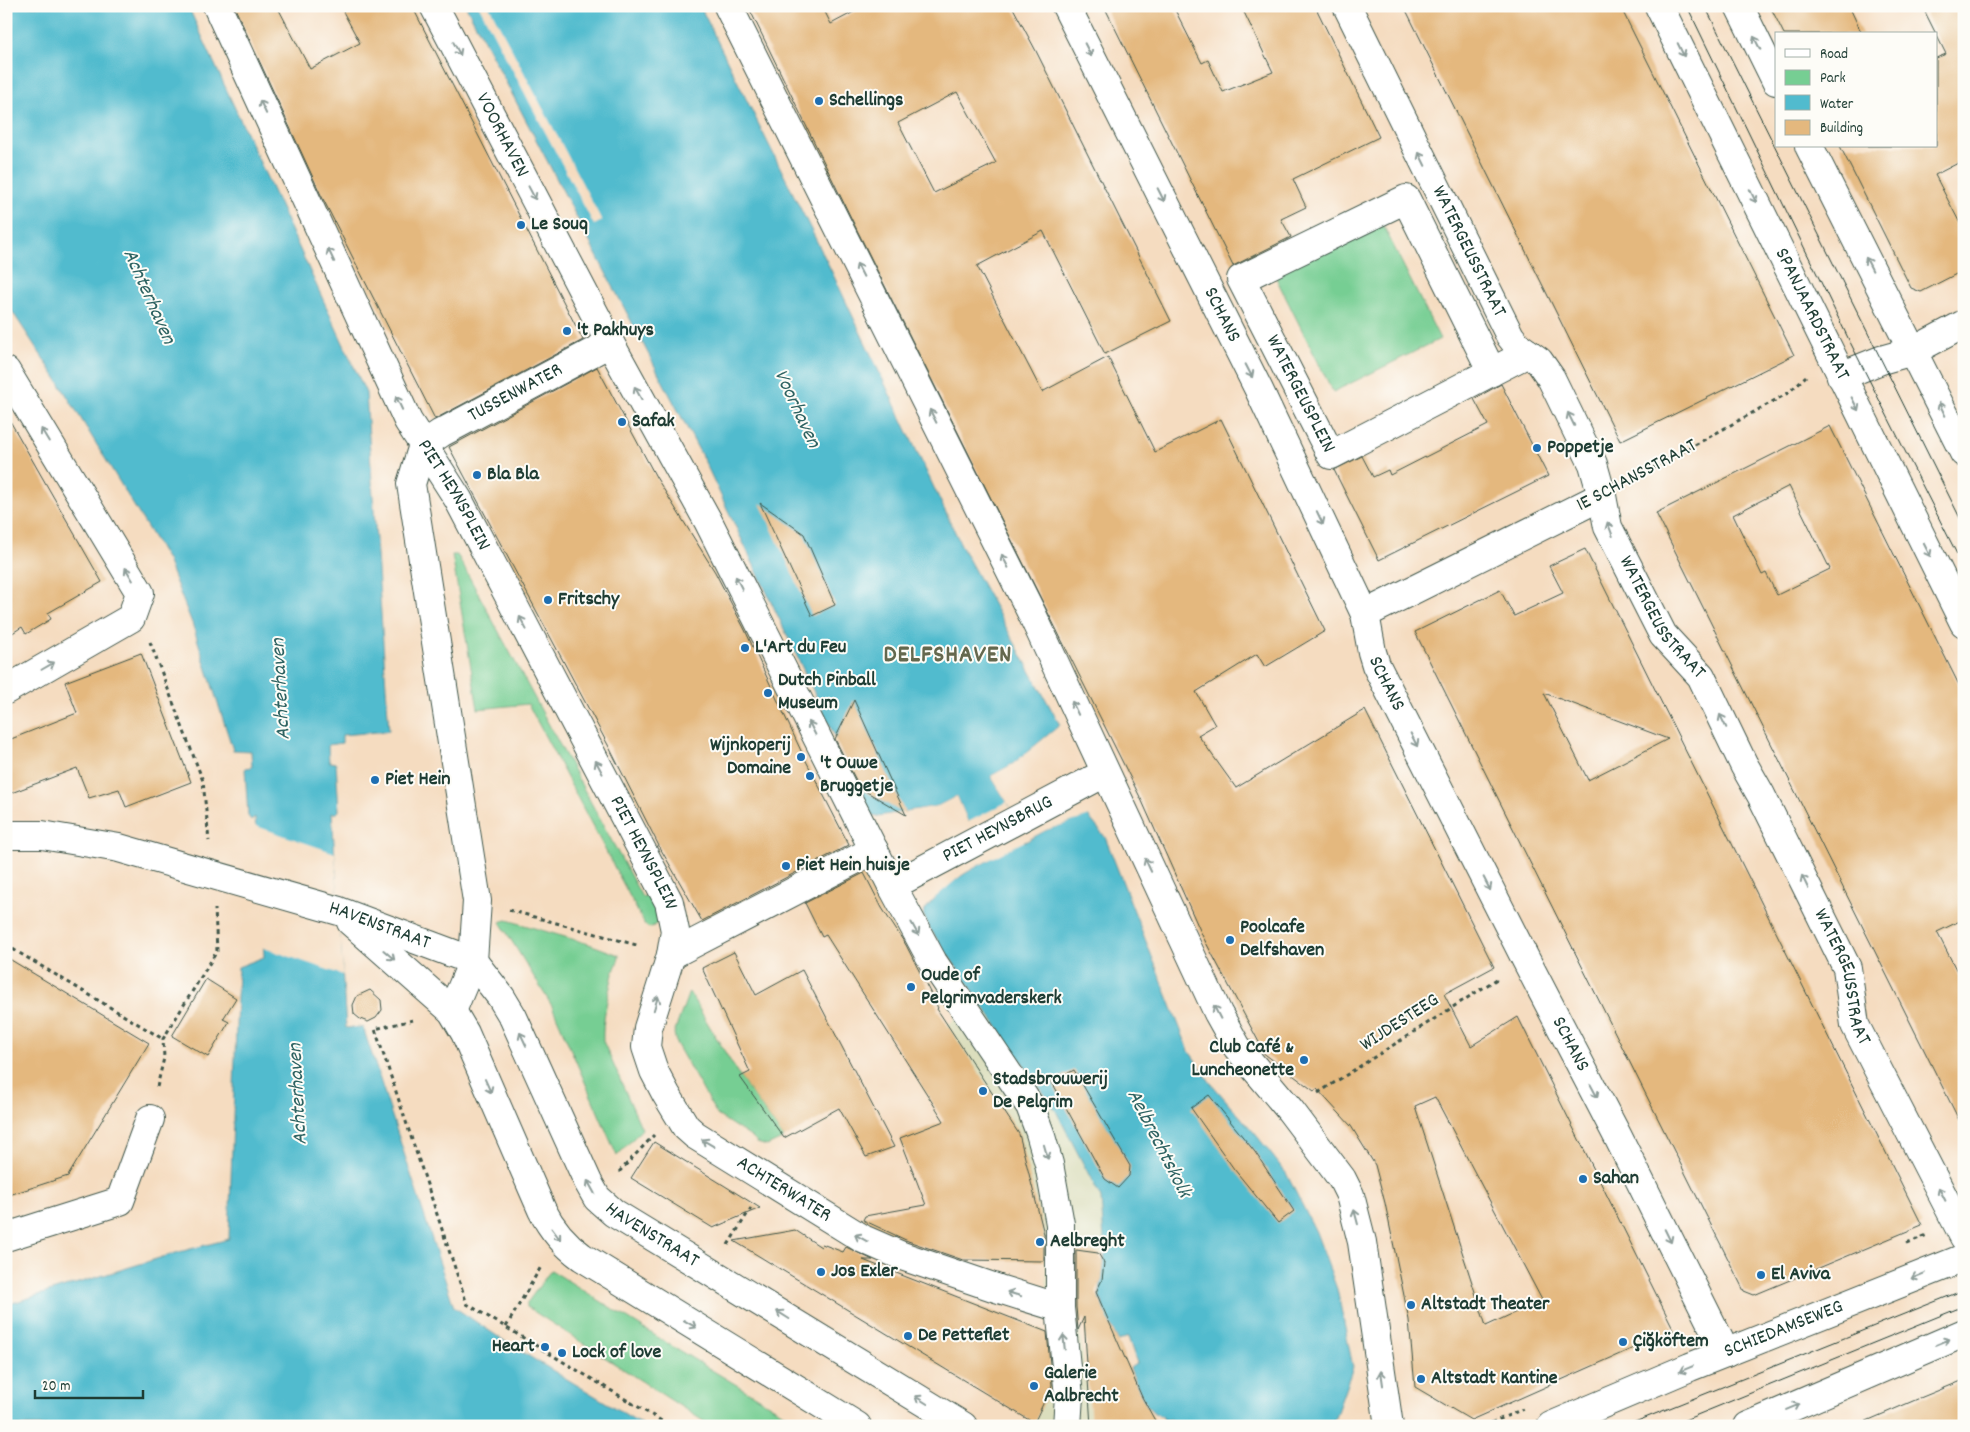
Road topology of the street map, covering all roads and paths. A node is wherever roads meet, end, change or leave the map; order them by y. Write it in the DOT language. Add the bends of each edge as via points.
graph roads {
  1 [pos="217,6"];
  2 [pos="434,6"];
  3 [pos="728,6"];
  4 [pos="1066,6"];
  5 [pos="1347,6"];
  6 [pos="1659,6"];
  7 [pos="1739,6"];
  8 [pos="1775,79"];
  9 [pos="1810,148"];
  10 [pos="1241,279"];
  11 [pos="1206,285"];
  12 [pos="1964,324"];
  13 [pos="610,343"];
  14 [pos="1913,351"];
  15 [pos="1528,353"];
  16 [pos="1835,364"];
  17 [pos="6,371"];
  18 [pos="1492,372"];
  19 [pos="423,445"];
  20 [pos="1964,453"];
  21 [pos="1602,496"];
  22 [pos="1365,614"];
  23 [pos="1964,623"];
  24 [pos="158,663"];
  25 [pos="6,690"];
  26 [pos="1100,763"];
  27 [pos="205,801"];
  28 [pos="6,834"];
  29 [pos="874,850"];
  30 [pos="892,886"];
  31 [pos="339,911"];
  32 [pos="526,915"];
  33 [pos="216,935"];
  34 [pos="6,945"];
  35 [pos="671,955"];
  36 [pos="1526,960"];
  37 [pos="474,961"];
  38 [pos="452,1011"];
  39 [pos="376,1029"];
  40 [pos="163,1039"];
  41 [pos="164,1058"];
  42 [pos="1290,1110"];
  43 [pos="150,1119"];
  44 [pos="650,1139"];
  45 [pos="629,1160"];
  46 [pos="738,1228"];
  47 [pos="6,1237"];
  48 [pos="558,1237"];
  49 [pos="1964,1237"];
  50 [pos="732,1238"];
  51 [pos="1964,1258"];
  52 [pos="1060,1308"];
  53 [pos="506,1327"];
  54 [pos="1964,1333"];
  55 [pos="1726,1353"];
  56 [pos="670,1426"];
  57 [pos="857,1426"];
  58 [pos="962,1426"];
  59 [pos="1067,1426"];
  60 [pos="1389,1426"];
  61 [pos="1551,1426"];
  62 [pos="1748,1426"];
  19 -- 1 [label="street, one-way" via="408,421"];
  2 -- 13 [label="street, VOORHAVEN, one-way"];
  26 -- 3 [label="street, one-way" via="1031,612"];
  4 -- 11 [label="street, SCHANS, one-way"];
  15 -- 5 [label="street, WATERGEUSSTRAAT, one-way" via="1510,336"];
  6 -- 16 [label="street, SPANJAARDSTRAAT, one-way"];
  8 -- 7 [label="street, one-way"];
  14 -- 9 [label="street, one-way"];
  10 -- 11 [label="street" via="1220,279"];
  10 -- 18 [label="street" via="1406,199"];
  10 -- 18 [label="street, WATERGEUSPLEIN" via="1331,455"];
  11 -- 22 [label="street, SCHANS, one-way"];
  12 -- 14 [label="street"];
  13 -- 19 [label="street, TUSSENWATER"];
  29 -- 13 [label="street, VOORHAVEN, one-way" via="708,521"];
  14 -- 16 [label="street" via="1881,360"];
  20 -- 14 [label="street, one-way"];
  15 -- 18 [label="street, WATERGEUSPLEIN"];
  21 -- 15 [label="street, WATERGEUSSTRAAT, one-way" via="1592,464 1551,378 1539,361"];
  16 -- 21 [label="path, 1E SCHANSSTRAAT"];
  16 -- 23 [label="street, SPANJAARDSTRAAT, one-way"];
  25 -- 17 [label="street, one-way" via="130,618 140,593"];
  35 -- 19 [label="street, PIET HEYNSPLEIN, one-way" via="675,931 669,902 458,499"];
  19 -- 37 [label="street, PIET HEYNSPLEIN" via="412,484 477,901"];
  21 -- 22 [label="street, 1E SCHANSSTRAAT"];
  49 -- 21 [label="street, WATERGEUSSTRAAT, one-way" via="1855,1025 1847,968 1701,676 1663,635 1608,527"];
  22 -- 36 [label="street, SCHANS, one-way" via="1376,665"];
  24 -- 27 [label="path" via="203,781"];
  26 -- 30 [label="street, PIET HEYNSBRUG"];
  42 -- 26 [label="street, one-way" via="1237,1047 1218,1013"];
  28 -- 31 [label="street" via="42,835 120,848"];
  29 -- 30 [label="street"];
  29 -- 35 [label="street"];
  30 -- 52 [label="street, one-way" via="933,962 1030,1106 1049,1164 1060,1224"];
  31 -- 37 [label="street, HAVENSTRAAT"];
  31 -- 38 [label="street, HAVENSTRAAT, one-way"];
  32 -- 35 [label="path"];
  33 -- 40 [label="path" via="217,951"];
  34 -- 40 [label="path"];
  52 -- 35 [label="street, ACHTERWATER, one-way" via="911,1259 863,1239 686,1127 654,1071 646,1047 648,1028"];
  36 -- 42 [label="path, WIJDESTEEG"];
  36 -- 55 [label="street, SCHANS, one-way"];
  37 -- 38 [label="street, PIET HEYNSPLEIN"];
  58 -- 37 [label="street, HAVENSTRAAT, one-way" via="614,1213 597,1198 513,1017"];
  38 -- 48 [label="street, HAVENSTRAAT, one-way" via="465,1033 542,1210"];
  39 -- 53 [label="path" via="466,1304"];
  40 -- 41 [label="path"];
  60 -- 42 [label="street, one-way" via="1357,1216 1342,1179"];
  43 -- 47 [label="street" via="120,1201"];
  44 -- 45 [label="path"];
  46 -- 50 [label="path"];
  48 -- 53 [label="path"];
  48 -- 57 [label="street, HAVENSTRAAT, one-way" via="582,1257"];
  51 -- 55 [label="street, SCHIEDAMSEWEG, one-way"];
  59 -- 52 [label="street, one-way" via="1068,1382"];
  53 -- 56 [label="path"];
  62 -- 54 [label="street, one-way"];
  55 -- 61 [label="street, SCHIEDAMSEWEG, one-way"];
}
